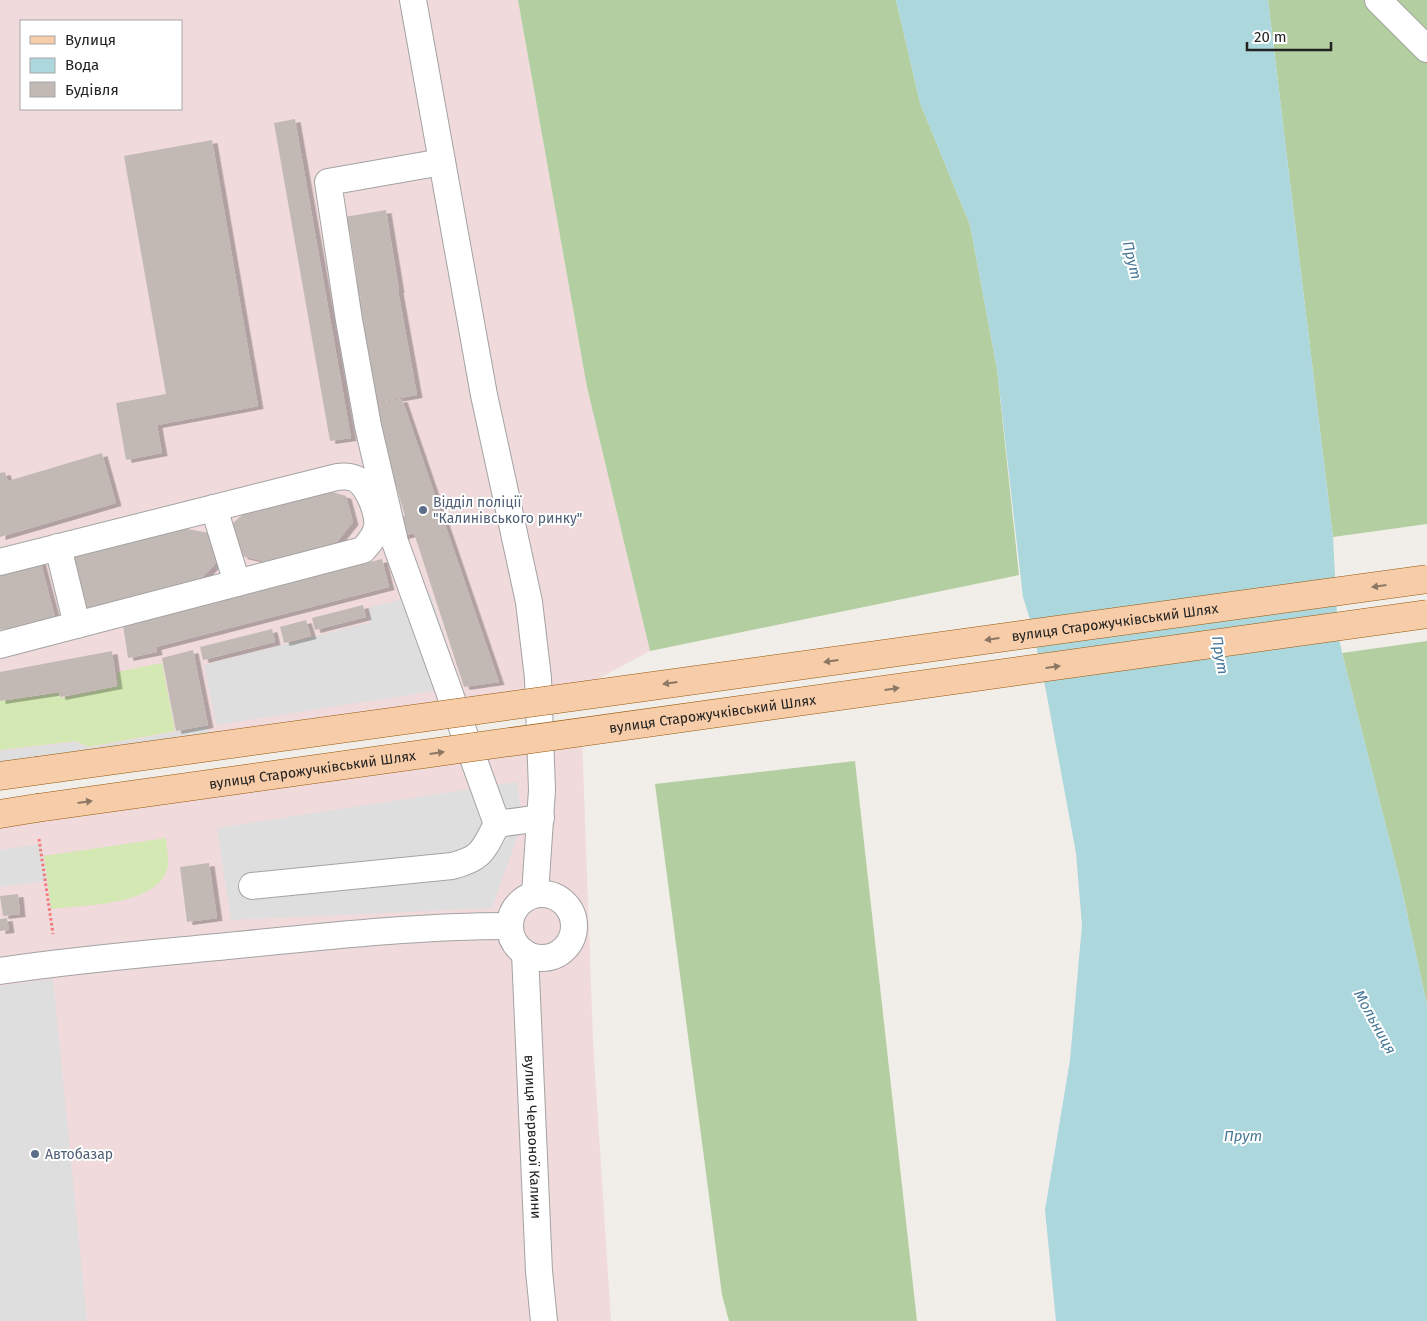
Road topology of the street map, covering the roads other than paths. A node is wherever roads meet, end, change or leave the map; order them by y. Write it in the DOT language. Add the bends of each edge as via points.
graph roads {
  1 [pos="413,0"];
  2 [pos="1378,0"];
  3 [pos="1427,49"];
  4 [pos="442,162"];
  5 [pos="374,454"];
  6 [pos="337,477"];
  7 [pos="214,508"];
  8 [pos="58,547"];
  9 [pos="0,562"];
  10 [pos="1427,579"];
  11 [pos="237,584"];
  12 [pos="1427,614"];
  13 [pos="76,626"];
  14 [pos="0,644"];
  15 [pos="0,776"];
  16 [pos="0,814"];
  17 [pos="541,818"];
  18 [pos="497,824"];
  19 [pos="252,886"];
  20 [pos="535,894"];
  21 [pos="510,926"];
  22 [pos="525,953"];
  23 [pos="0,971"];
  24 [pos="544,1321"];
  1 -- 4 [label="lane"];
  2 -- 3 [label="lane"];
  4 -- 5 [label="lane" via="328,182"];
  4 -- 17 [label="lane" via="484,395 529,602 538,678"];
  5 -- 6 [label="lane" via="367,467"];
  5 -- 18 [label="lane" via="394,542"];
  6 -- 7 [label="lane"];
  6 -- 11 [label="lane" via="356,478 365,486 374,509 377,526 374,538 363,550"];
  7 -- 8 [label="lane"];
  7 -- 11 [label="lane"];
  8 -- 9 [label="lane"];
  8 -- 13 [label="lane"];
  10 -- 15 [label="main road, вулиця Старожучківський Шлях, one-way, bridge"];
  11 -- 13 [label="lane"];
  16 -- 12 [label="main road, вулиця Старожучківський Шлях, one-way, bridge"];
  13 -- 14 [label="lane"];
  17 -- 18 [label="lane"];
  17 -- 20 [label="lane"];
  18 -- 19 [label="lane" via="482,852 470,861 452,866"];
  20 -- 21 [label="lane" via="517,906"];
  20 -- 22 [label="lane" via="556,897 565,903 571,911 574,932 571,942 555,956 534,958"];
  21 -- 22 [label="lane" via="512,937"];
  21 -- 23 [label="lane" via="454,926 317,937"];
  22 -- 24 [label="lane, вулиця Червоної Калини"];
}
